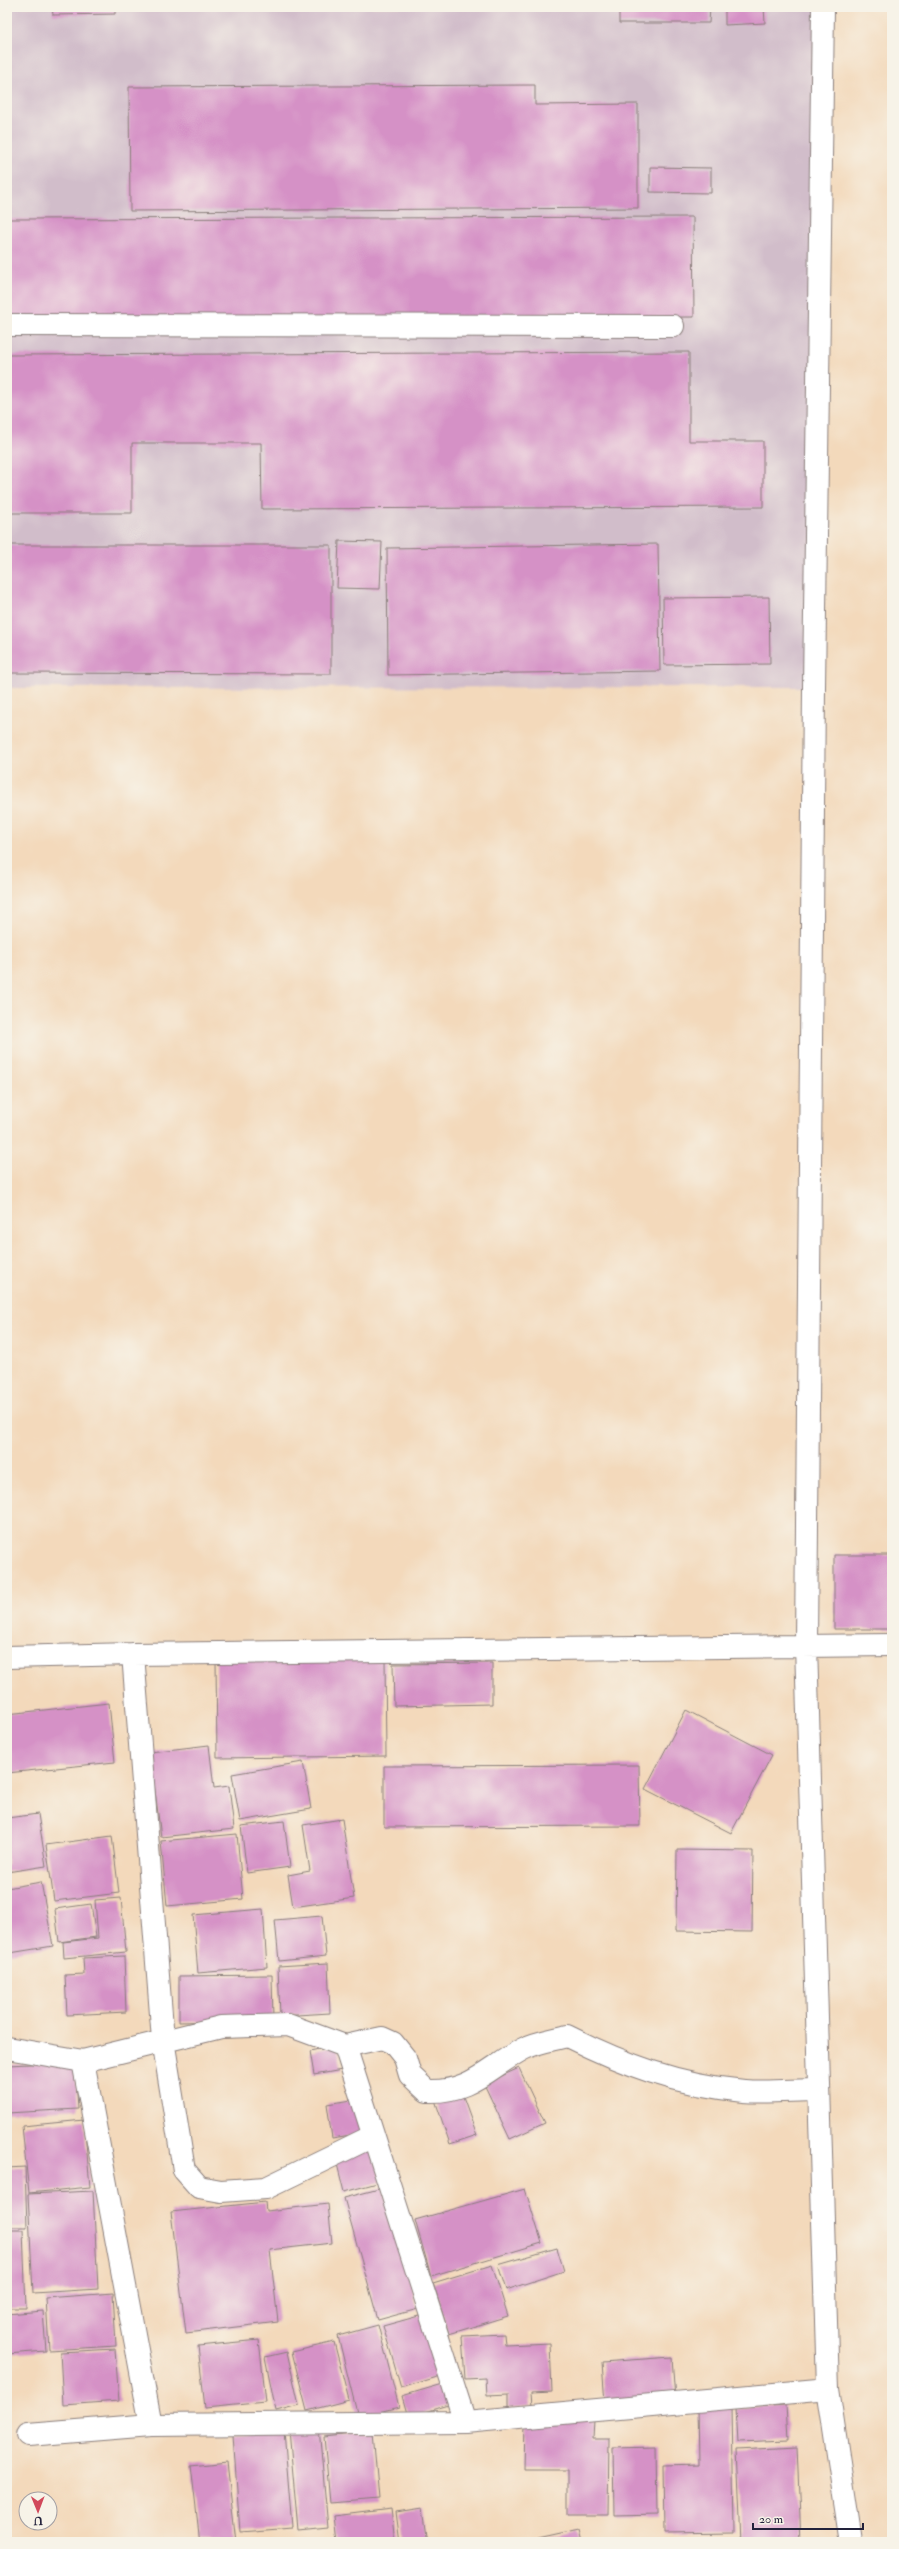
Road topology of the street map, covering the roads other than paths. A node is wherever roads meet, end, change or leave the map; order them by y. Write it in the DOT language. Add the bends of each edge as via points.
graph roads {
  1 [pos="823,7"];
  2 [pos="7,325"];
  3 [pos="673,326"];
  4 [pos="892,1645"];
  5 [pos="806,1646"];
  6 [pos="133,1654"];
  7 [pos="7,1657"];
  8 [pos="163,2040"];
  9 [pos="345,2046"];
  10 [pos="7,2048"];
  11 [pos="83,2061"];
  12 [pos="818,2090"];
  13 [pos="373,2136"];
  14 [pos="828,2390"];
  15 [pos="465,2422"];
  16 [pos="151,2425"];
  17 [pos="28,2434"];
  18 [pos="852,2542"];
  1 -- 5 [label="street"];
  2 -- 3 [label="street"];
  4 -- 5 [label="street"];
  5 -- 6 [label="street"];
  5 -- 12 [label="street"];
  6 -- 7 [label="street"];
  6 -- 8 [label="street"];
  8 -- 9 [label="street" via="221,2027 288,2026"];
  8 -- 11 [label="street"];
  8 -- 13 [label="street" via="184,2170 199,2188 221,2191 266,2188"];
  9 -- 12 [label="street" via="382,2038 394,2043 405,2058 410,2075 427,2091 447,2092 467,2085 524,2048 567,2036 644,2070 689,2083 746,2091"];
  9 -- 13 [label="street"];
  10 -- 11 [label="street"];
  11 -- 16 [label="street"];
  12 -- 14 [label="street"];
  13 -- 15 [label="street"];
  14 -- 15 [label="street"];
  14 -- 18 [label="street"];
  15 -- 16 [label="street"];
  16 -- 17 [label="street"];
}
